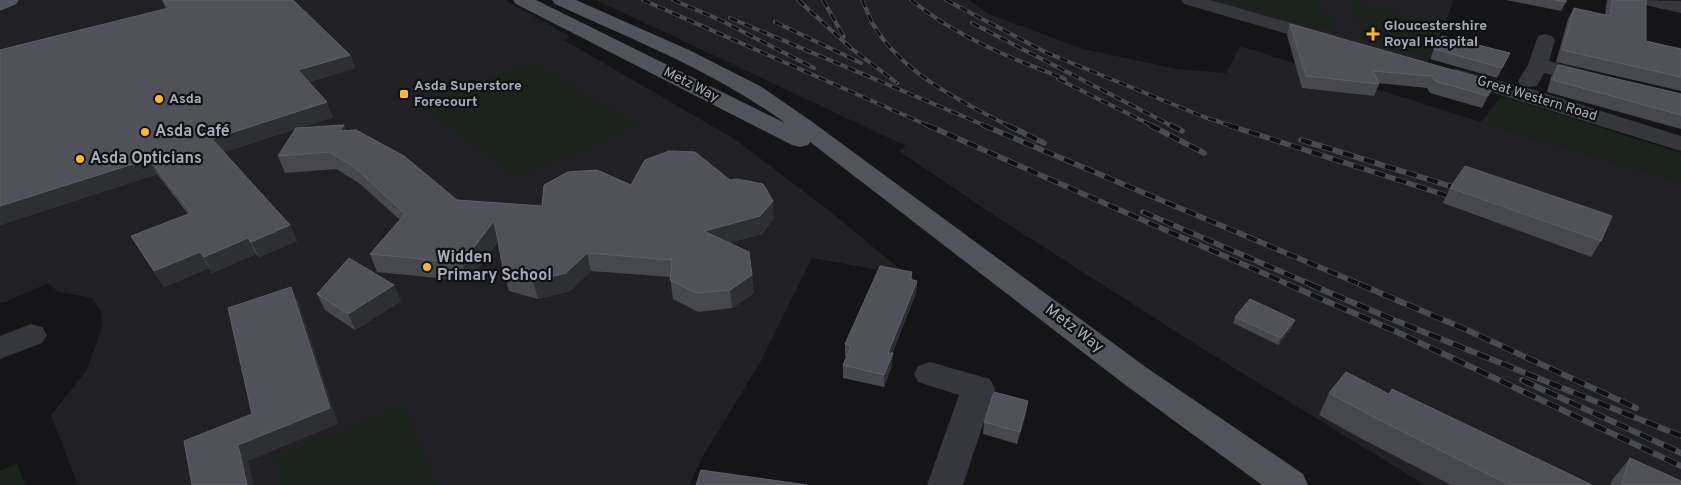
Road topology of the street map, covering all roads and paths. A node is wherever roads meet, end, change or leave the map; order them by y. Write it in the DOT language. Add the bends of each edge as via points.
graph roads {
  1 [pos="10,0"];
  2 [pos="522,0"];
  3 [pos="561,0"];
  4 [pos="1190,0"];
  5 [pos="1647,0"];
  6 [pos="0,5"];
  7 [pos="1681,6"];
  8 [pos="1346,45"];
  9 [pos="1542,51"];
  10 [pos="1607,63"];
  11 [pos="1435,69"];
  12 [pos="1614,84"];
  13 [pos="1523,94"];
  14 [pos="1681,144"];
  15 [pos="860,170"];
  16 [pos="31,335"];
  17 [pos="0,348"];
  18 [pos="930,374"];
  19 [pos="945,485"];
  20 [pos="1290,485"];
  1 -- 6 [label="main road"];
  2 -- 15 [label="main road, Metz Way"];
  3 -- 15 [label="main road, Metz Way" via="749,89 793,117"];
  4 -- 8 [label="street"];
  5 -- 7 [label="street"];
  9 -- 10 [label="street"];
  9 -- 12 [label="street"];
  9 -- 13 [label="street"];
  11 -- 13 [label="street, Great Western Road"];
  13 -- 14 [label="street, Great Western Road"];
  15 -- 20 [label="main road, Metz Way" via="1131,372"];
  16 -- 17 [label="street"];
  18 -- 19 [label="street" via="978,388"];
}
